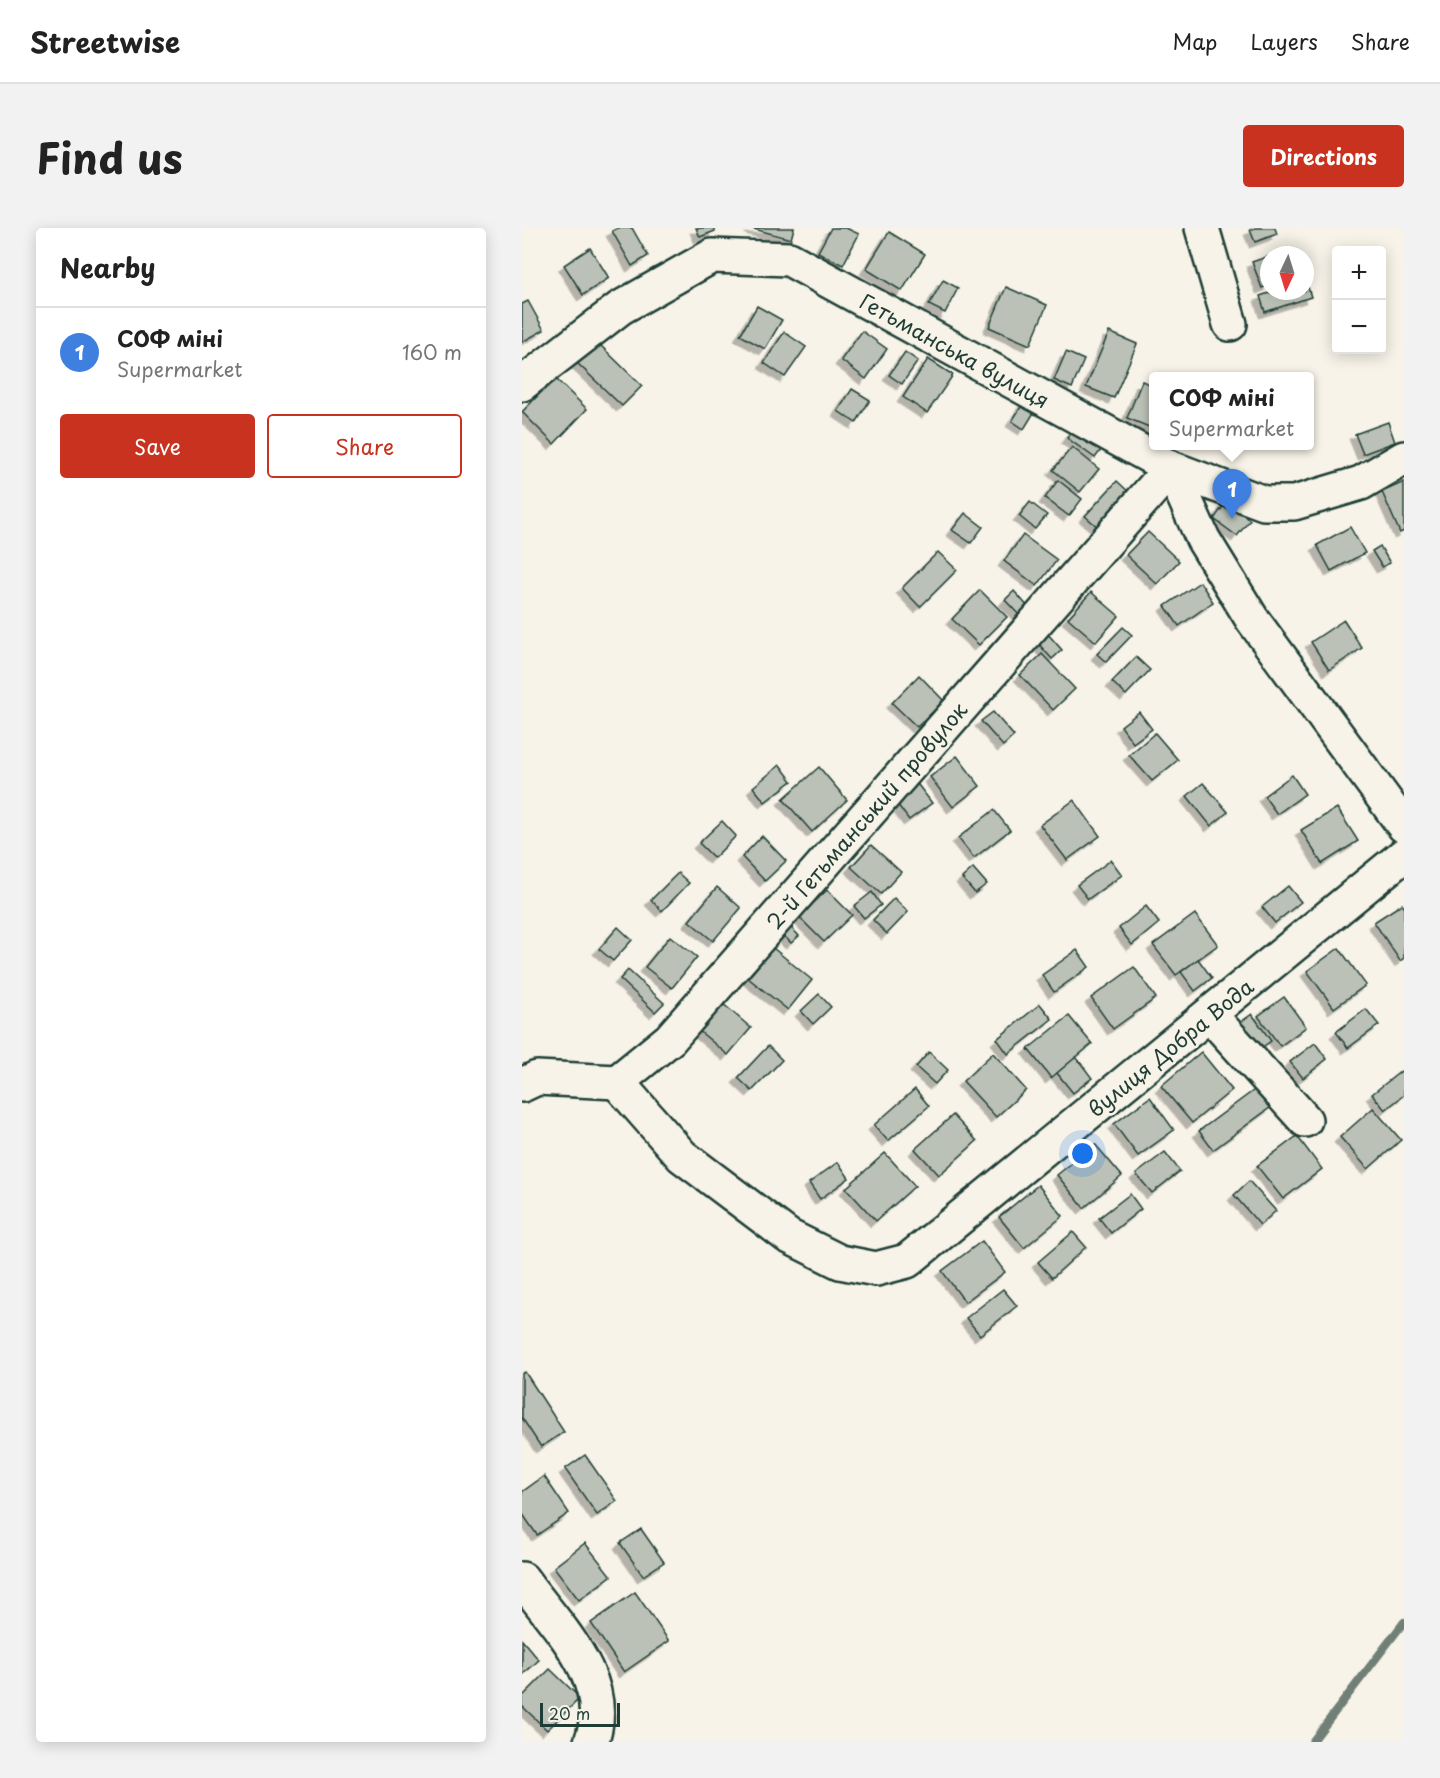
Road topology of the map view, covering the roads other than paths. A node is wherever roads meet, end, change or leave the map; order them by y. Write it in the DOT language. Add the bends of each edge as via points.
graph roads {
  1 [pos="1202,228"];
  2 [pos="1230,324"];
  3 [pos="522,384"];
  4 [pos="1404,458"];
  5 [pos="1172,468"];
  6 [pos="1404,826"];
  7 [pos="1404,855"];
  8 [pos="1210,1015"];
  9 [pos="617,1082"];
  10 [pos="522,1085"];
  11 [pos="1305,1120"];
  12 [pos="522,1579"];
  13 [pos="591,1742"];
  1 -- 2 [label="street"];
  3 -- 5 [label="street, Гетьманська вулиця" via="620,308 712,256 789,259"];
  4 -- 5 [label="street, Гетьманська вулиця" via="1361,483 1294,503 1264,503"];
  5 -- 6 [label="street" via="1203,539 1252,619"];
  5 -- 9 [label="street, 2-й Гетьманський провулок" via="670,1039"];
  7 -- 8 [label="street, вулиця Добра Вода"];
  8 -- 9 [label="street, вулиця Добра Вода" via="907,1261 876,1269 840,1262 788,1236 682,1156"];
  8 -- 11 [label="street"];
  9 -- 10 [label="street" via="537,1078"];
  12 -- 13 [label="street" via="582,1662 595,1688 598,1712"];
}
